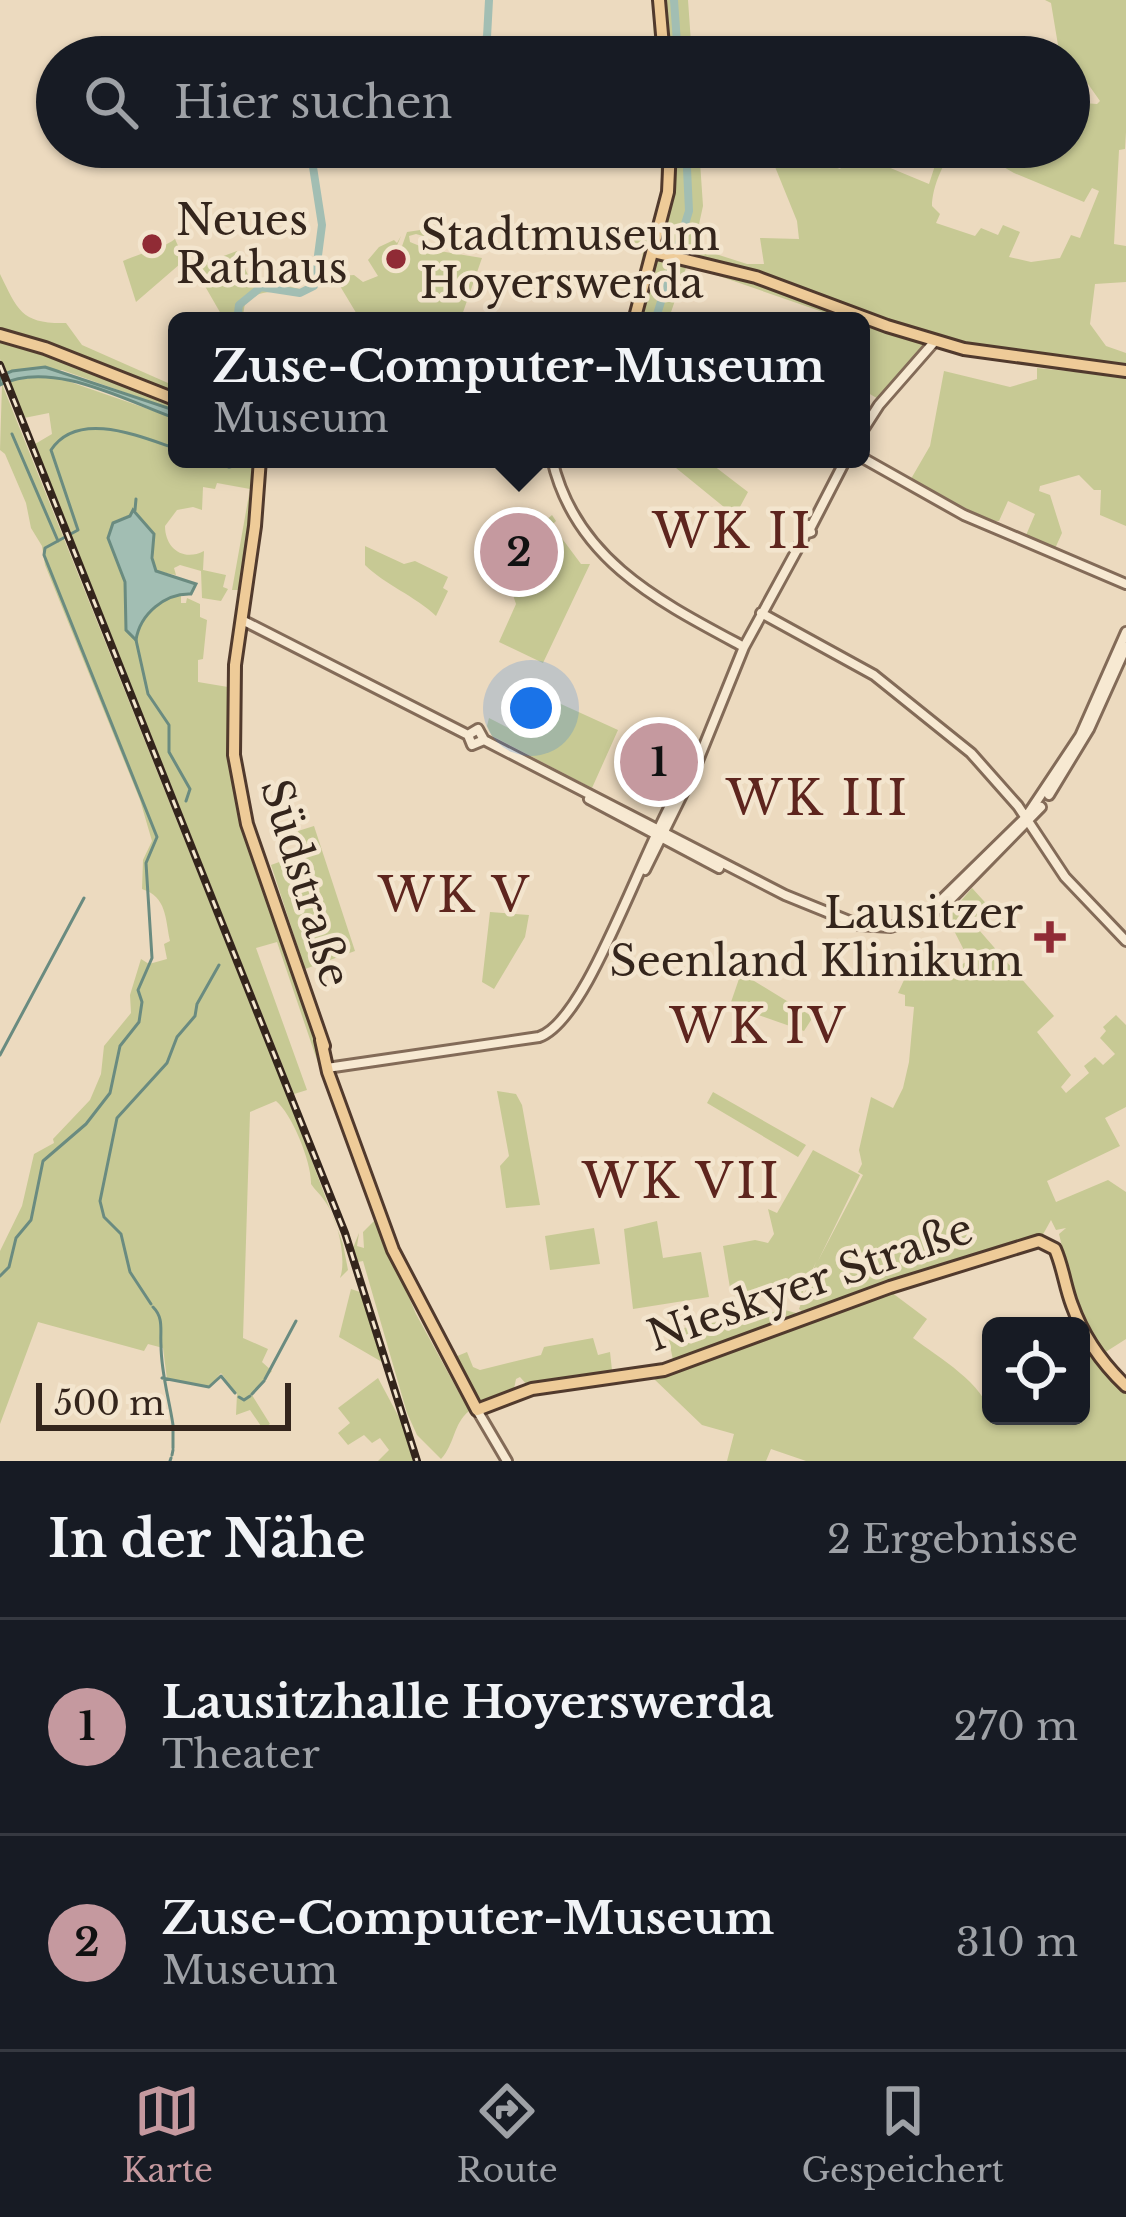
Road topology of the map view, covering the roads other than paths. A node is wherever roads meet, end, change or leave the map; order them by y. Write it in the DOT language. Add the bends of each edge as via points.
graph roads {
  1 [pos="659,0"];
  2 [pos="662,36"];
  3 [pos="669,168"];
  4 [pos="659,254"];
  5 [pos="637,312"];
  6 [pos="854,312"];
  7 [pos="870,318"];
  8 [pos="0,335"];
  9 [pos="935,341"];
  10 [pos="1126,371"];
  11 [pos="168,396"];
  12 [pos="870,419"];
  13 [pos="870,462"];
  14 [pos="259,468"];
  15 [pos="555,468"];
  16 [pos="841,468"];
  17 [pos="1126,584"];
  18 [pos="761,613"];
  19 [pos="241,617"];
  20 [pos="1126,632"];
  21 [pos="744,647"];
  22 [pos="1126,647"];
  23 [pos="1027,819"];
  24 [pos="661,836"];
  25 [pos="1126,940"];
  26 [pos="330,1069"];
  27 [pos="1126,1386"];
  28 [pos="477,1410"];
  29 [pos="507,1461"];
  1 -- 2 [label="main road"];
  3 -- 4 [label="main road"];
  4 -- 5 [label="main road"];
  4 -- 6 [label="main road"];
  7 -- 9 [label="main road"];
  8 -- 11 [label="main road"];
  9 -- 10 [label="main road"];
  9 -- 12 [label="street"];
  13 -- 17 [label="street" via="964,514"];
  14 -- 19 [label="main road, Südstraße"];
  15 -- 21 [label="street" via="572,514 614,568"];
  16 -- 18 [label="street"];
  18 -- 21 [label="street"];
  18 -- 23 [label="street" via="907,698 981,764"];
  19 -- 24 [label="street" via="468,734 472,746 483,742"];
  19 -- 26 [label="main road, Südstraße" via="232,712 239,788"];
  20 -- 23 [label="street" via="1080,736"];
  21 -- 24 [label="street"];
  22 -- 23 [label="street" via="1076,755"];
  23 -- 24 [label="street" via="934,907 878,928 785,896"];
  23 -- 25 [label="street" via="1063,875"];
  24 -- 26 [label="street" via="554,1030"];
  26 -- 28 [label="main road, Südstraße" via="408,1280"];
  27 -- 28 [label="main road, Nieskyer Straße" via="1078,1321 1055,1249 1043,1241 664,1370 532,1389"];
  28 -- 29 [label="street"];
}
